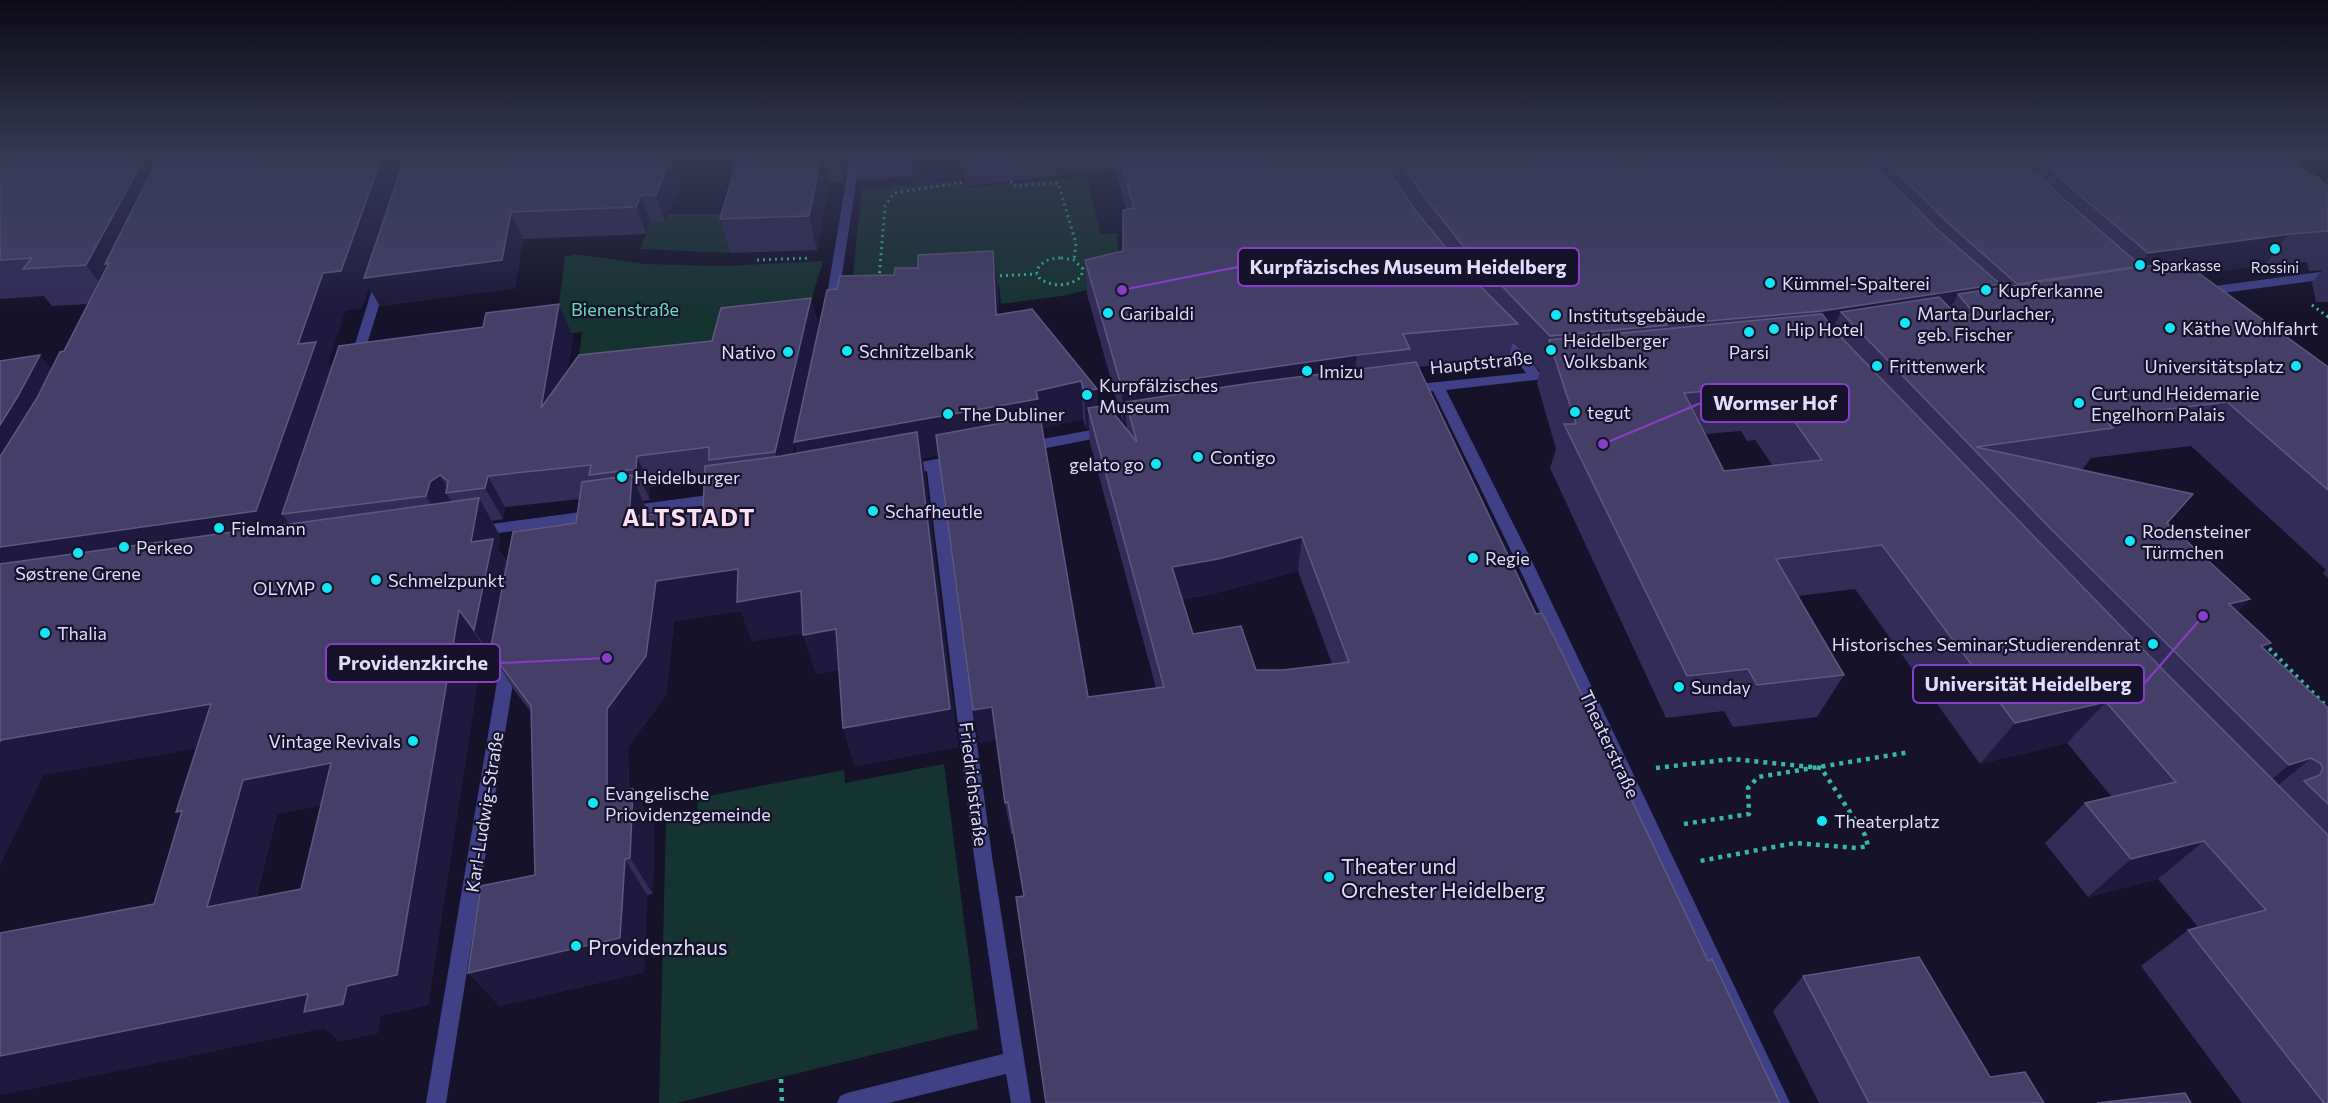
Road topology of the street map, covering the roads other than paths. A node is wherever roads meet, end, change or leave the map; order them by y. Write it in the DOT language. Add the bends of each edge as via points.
graph roads {
  1 [pos="847,208"];
  2 [pos="385,269"];
  3 [pos="2328,276"];
  4 [pos="2182,294"];
  5 [pos="829,319"];
  6 [pos="1489,327"];
  7 [pos="352,371"];
  8 [pos="1571,372"];
  9 [pos="1535,376"];
  10 [pos="1438,387"];
  11 [pos="1395,391"];
  12 [pos="1114,427"];
  13 [pos="1011,450"];
  14 [pos="978,456"];
  15 [pos="933,465"];
  16 [pos="886,473"];
  17 [pos="738,496"];
  18 [pos="535,522"];
  19 [pos="465,533"];
  20 [pos="532,540"];
  21 [pos="513,639"];
  22 [pos="1016,1060"];
  23 [pos="436,1103"];
  24 [pos="847,1103"];
  25 [pos="1021,1103"];
  26 [pos="1780,1103"];
  1 -- 5 [label="street"];
  2 -- 7 [label="street"];
  3 -- 4 [label="street"];
  6 -- 9 [label="street"];
  8 -- 9 [label="street, Hauptstraße"];
  9 -- 10 [label="street, Hauptstraße"];
  10 -- 11 [label="street, Hauptstraße"];
  10 -- 26 [label="street, Theaterstraße"];
  12 -- 13 [label="street"];
  14 -- 15 [label="street"];
  15 -- 16 [label="street"];
  15 -- 22 [label="street, Friedrichstraße" via="983,856"];
  17 -- 18 [label="street"];
  18 -- 19 [label="street"];
  18 -- 20 [label="street"];
  21 -- 23 [label="street, Karl-Ludwig-Straße"];
  22 -- 24 [label="street"];
  22 -- 25 [label="street, Friedrichstraße"];
}
